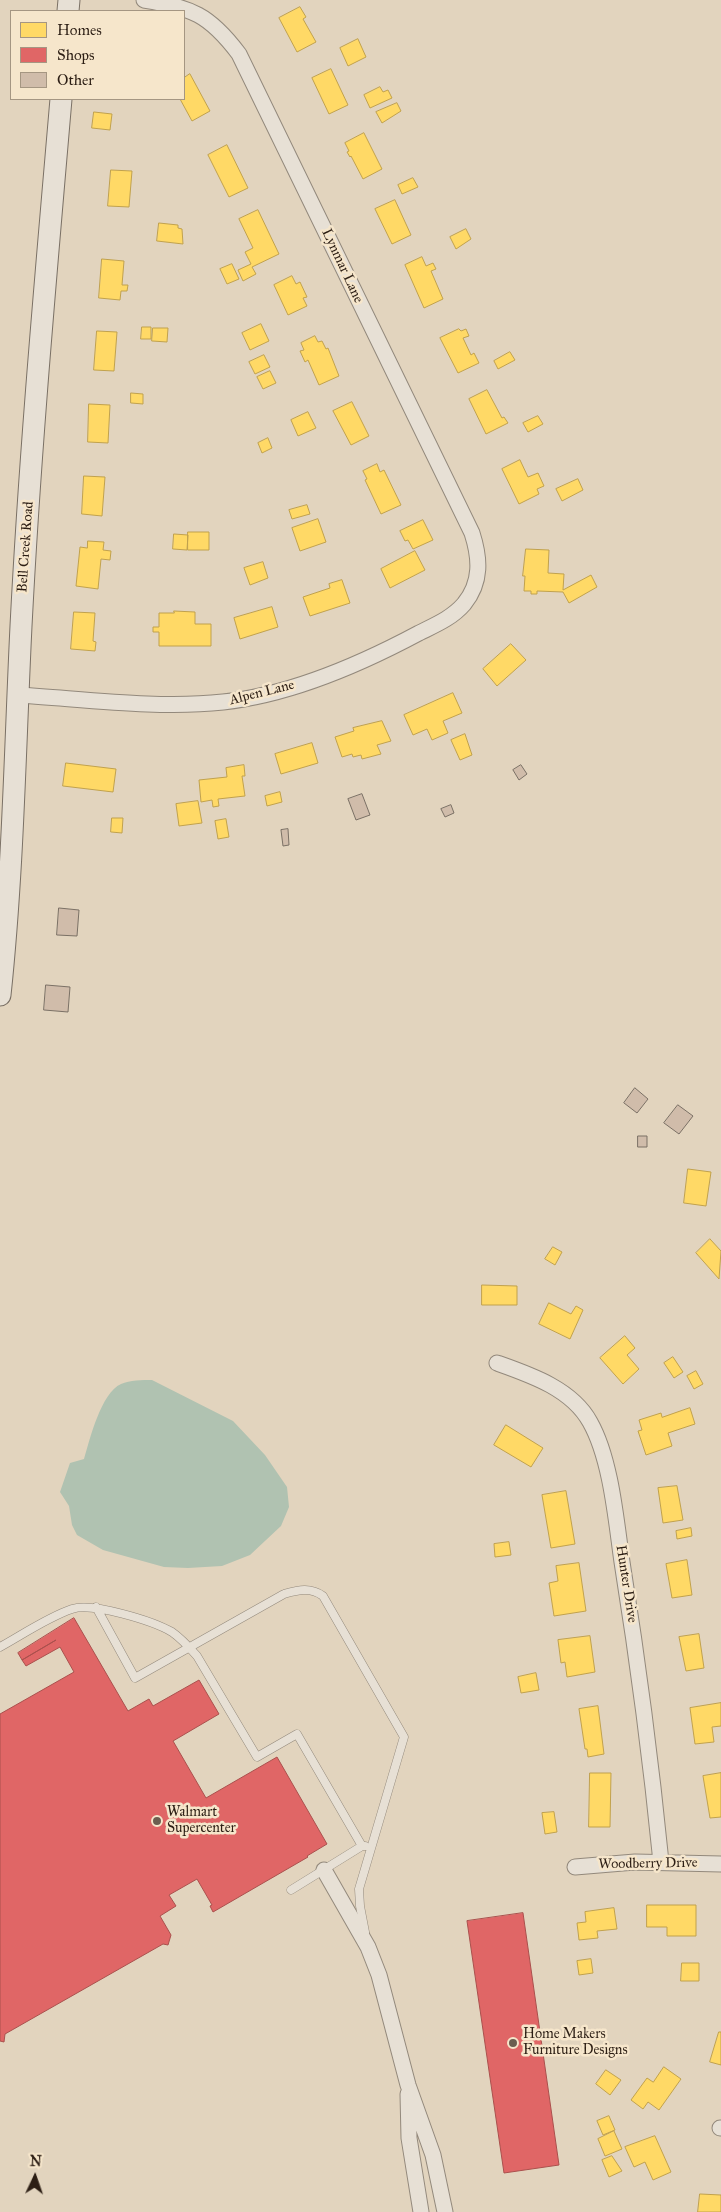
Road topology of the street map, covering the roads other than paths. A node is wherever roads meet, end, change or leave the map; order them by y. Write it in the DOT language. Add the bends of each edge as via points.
graph roads {
  1 [pos="144,0"];
  2 [pos="61,100"];
  3 [pos="476,584"];
  4 [pos="18,695"];
  5 [pos="0,995"];
  6 [pos="497,1363"];
  7 [pos="96,1606"];
  8 [pos="188,1646"];
  9 [pos="0,1647"];
  10 [pos="362,1846"];
  11 [pos="371,1848"];
  12 [pos="661,1862"];
  13 [pos="721,1864"];
  14 [pos="575,1867"];
  15 [pos="324,1870"];
  16 [pos="291,1890"];
  17 [pos="368,1947"];
  18 [pos="408,2085"];
  19 [pos="420,2212"];
  20 [pos="445,2212"];
  1 -- 3 [label="street, Lynmar Lane" via="194,12 226,38 238,54 472,533 479,566"];
  2 -- 4 [label="street, Bell Creek Road" via="45,284"];
  3 -- 4 [label="street, Alpen Lane" via="464,604 449,617 396,645 339,670 258,696 183,704"];
  4 -- 5 [label="street, Bell Creek Road" via="11,863"];
  6 -- 12 [label="street, Hunter Drive" via="551,1385 564,1394 591,1423 601,1452 611,1490 637,1655"];
  7 -- 8 [label="lane" via="154,1624 171,1632"];
  7 -- 8 [label="lane" via="134,1678"];
  7 -- 9 [label="lane" via="72,1609"];
  8 -- 10 [label="lane" via="257,1757 297,1734"];
  8 -- 11 [label="lane" via="284,1594 315,1590 323,1596 404,1737"];
  10 -- 11 [label="lane"];
  10 -- 15 [label="lane"];
  11 -- 17 [label="lane" via="359,1889"];
  12 -- 13 [label="street, Woodberry Drive"];
  12 -- 14 [label="street, Woodberry Drive"];
  15 -- 16 [label="lane"];
  15 -- 17 [label="street"];
  17 -- 18 [label="street" via="379,1975"];
  18 -- 19 [label="street" via="409,2138"];
  18 -- 20 [label="street" via="433,2155"];
}
